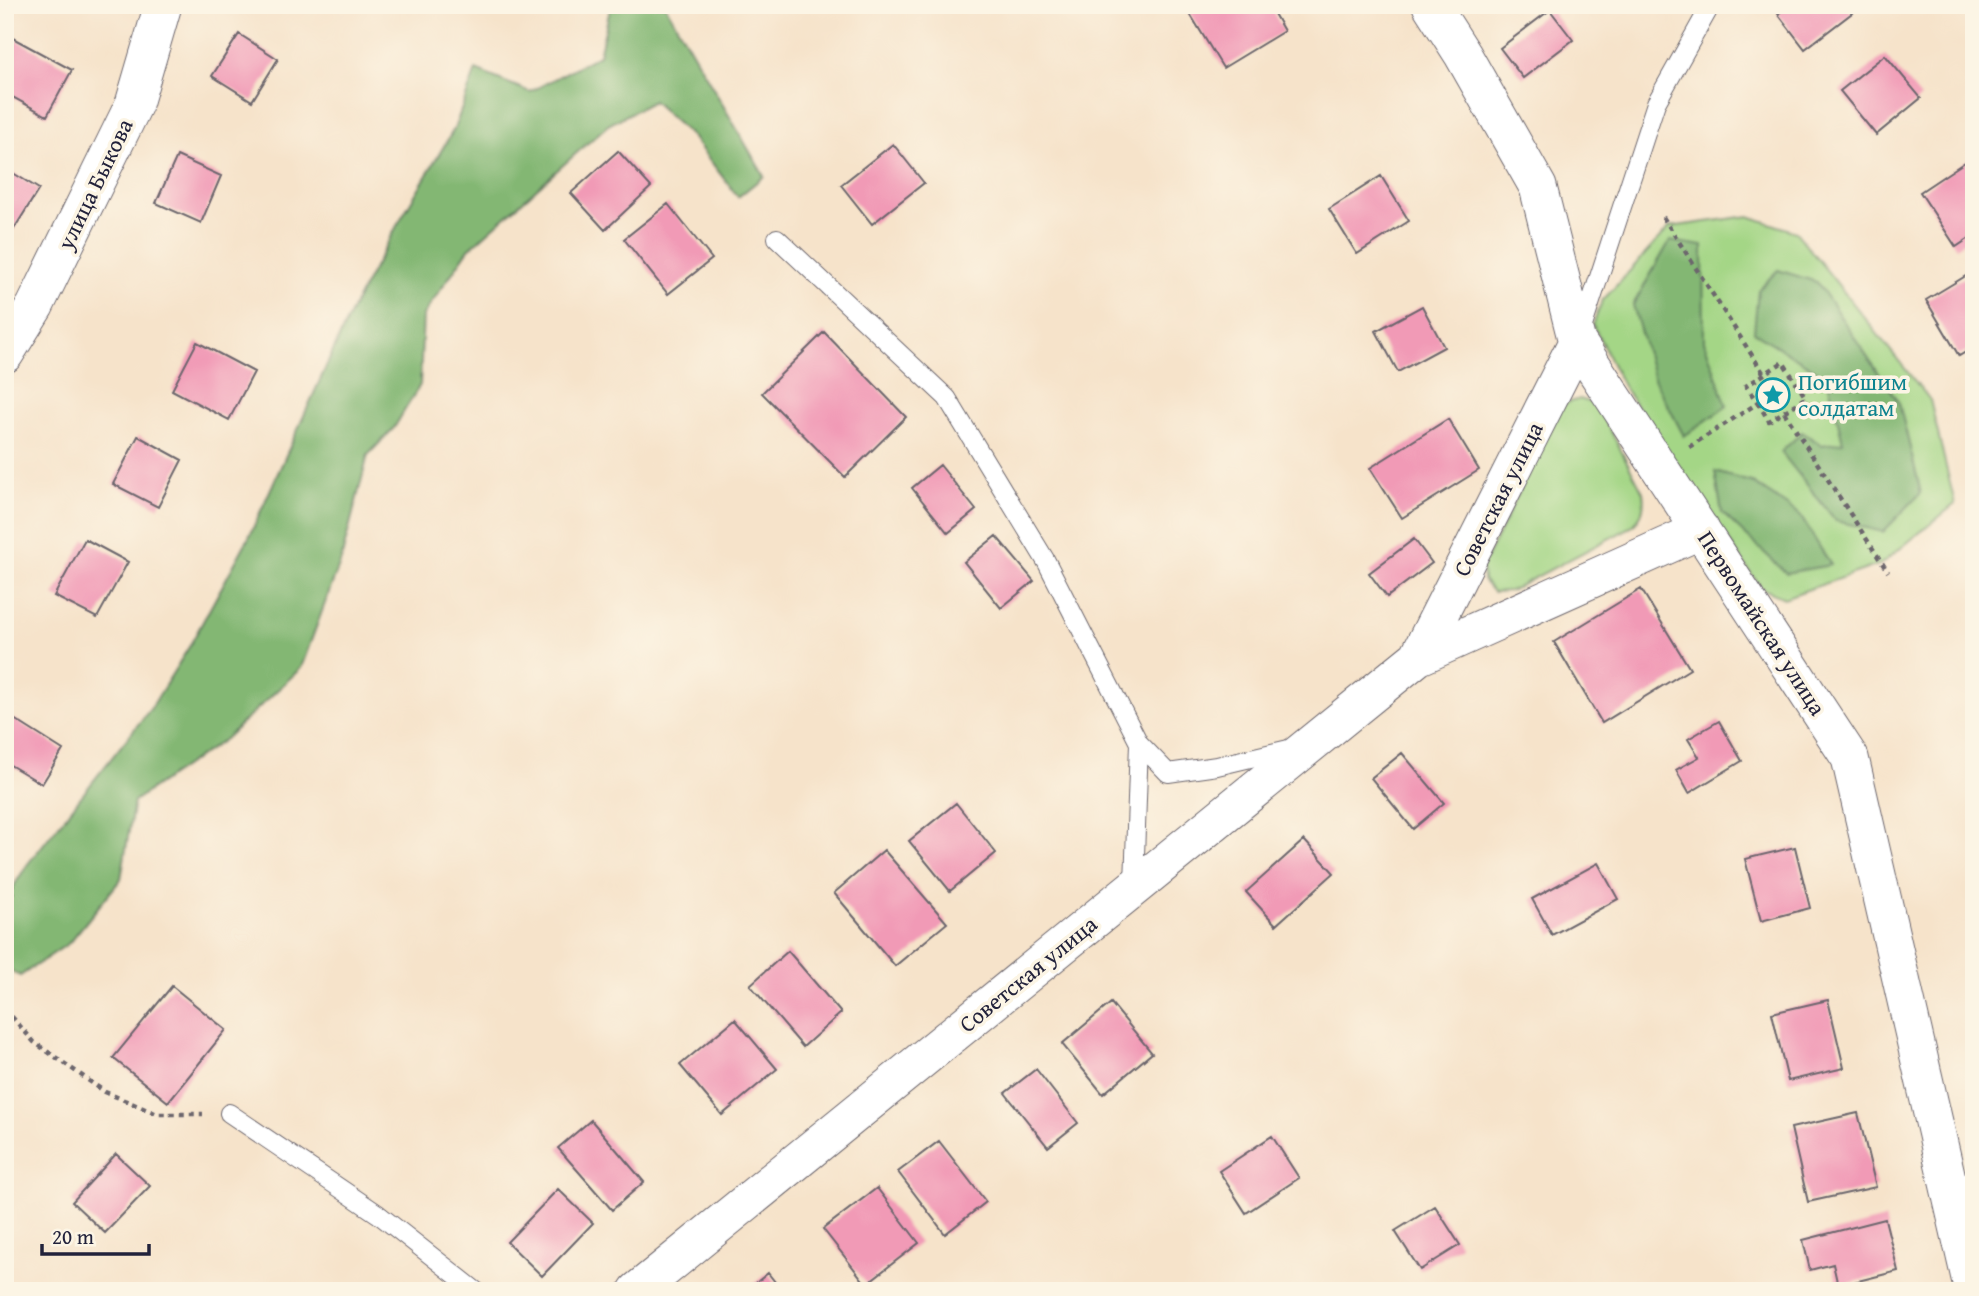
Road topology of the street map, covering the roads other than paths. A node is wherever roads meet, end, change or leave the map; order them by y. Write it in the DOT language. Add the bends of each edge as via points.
graph roads {
  1 [pos="163,5"];
  2 [pos="1431,5"];
  3 [pos="1712,5"];
  4 [pos="777,238"];
  5 [pos="1577,342"];
  6 [pos="5,354"];
  7 [pos="1701,530"];
  8 [pos="1418,657"];
  9 [pos="1139,743"];
  10 [pos="1310,744"];
  11 [pos="1134,887"];
  12 [pos="229,1114"];
  13 [pos="477,1291"];
  14 [pos="638,1291"];
  15 [pos="1973,1291"];
  1 -- 6 [label="street, улица Быкова" via="134,104 36,306"];
  2 -- 5 [label="street, Первомайская улица" via="1538,187"];
  3 -- 5 [label="lane" via="1656,103"];
  4 -- 9 [label="lane" via="947,398 1046,561"];
  5 -- 7 [label="street, Первомайская улица"];
  5 -- 8 [label="street, Советская улица"];
  7 -- 8 [label="street, Советская улица"];
  7 -- 15 [label="street, Первомайская улица" via="1850,758"];
  8 -- 10 [label="street, Советская улица"];
  9 -- 10 [label="lane" via="1168,773"];
  9 -- 11 [label="lane"];
  10 -- 11 [label="street, Советская улица"];
  11 -- 14 [label="street, Советская улица"];
  12 -- 13 [label="lane" via="379,1214"];
}
